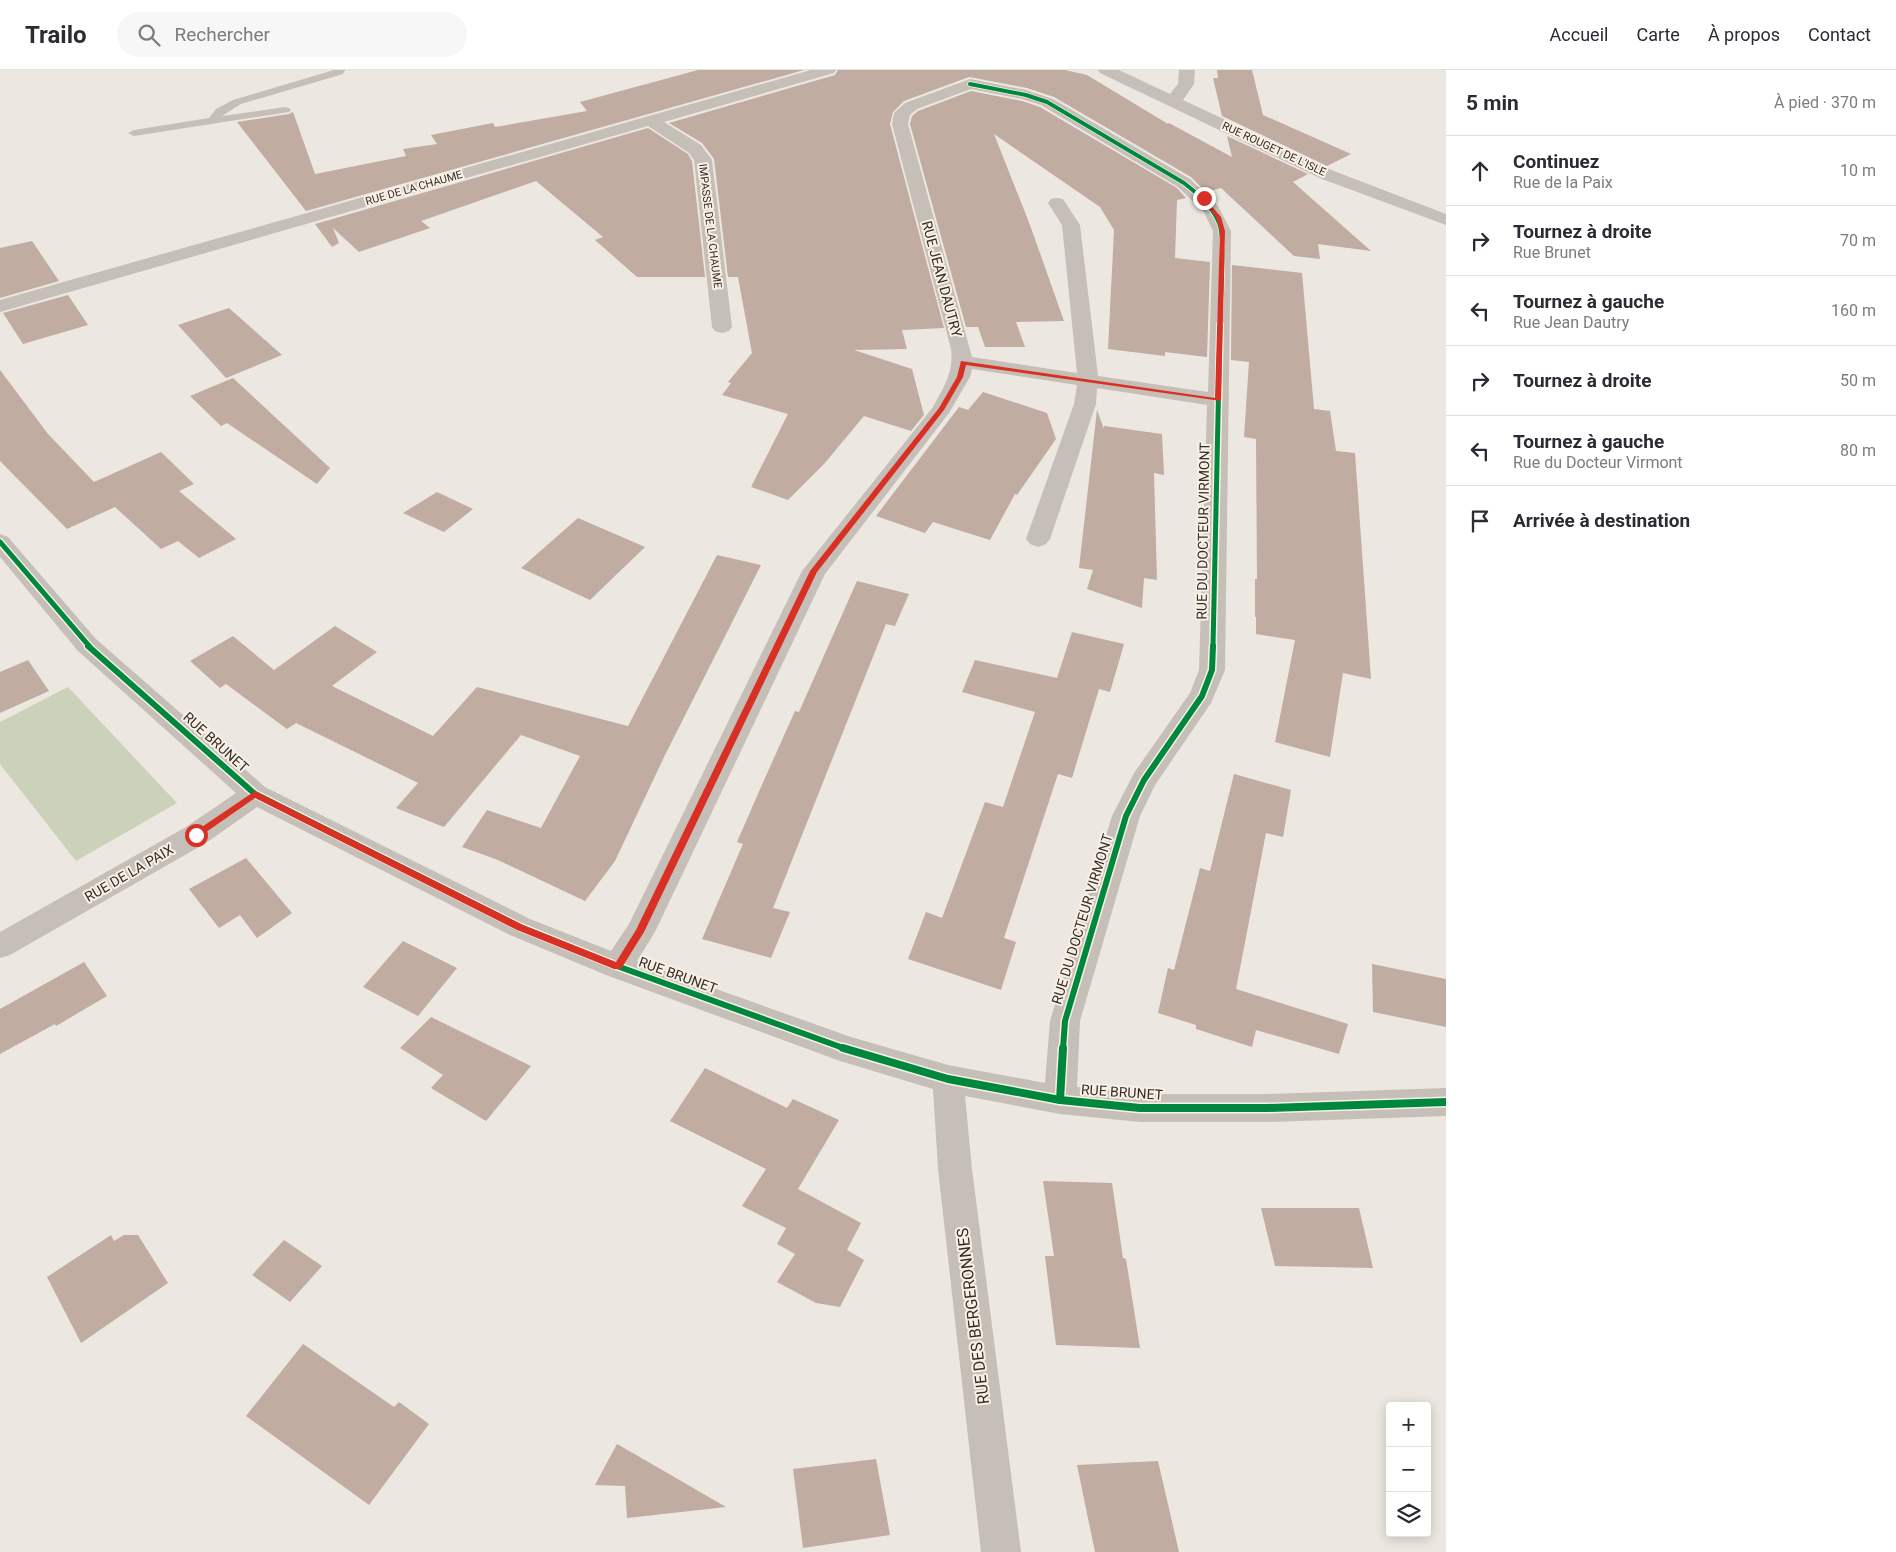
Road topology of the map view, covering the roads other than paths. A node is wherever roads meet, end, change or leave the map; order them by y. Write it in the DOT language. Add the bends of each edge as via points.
graph roads {
  1 [pos="340,70"];
  2 [pos="828,70"];
  3 [pos="1106,70"];
  4 [pos="1186,70"];
  5 [pos="969,77"];
  6 [pos="1172,100"];
  7 [pos="285,110"];
  8 [pos="214,121"];
  9 [pos="651,121"];
  10 [pos="134,133"];
  11 [pos="1057,203"];
  12 [pos="1446,220"];
  13 [pos="0,306"];
  14 [pos="722,327"];
  15 [pos="963,362"];
  16 [pos="1088,381"];
  17 [pos="1218,400"];
  18 [pos="1038,539"];
  19 [pos="0,542"];
  20 [pos="255,794"];
  21 [pos="0,946"];
  22 [pos="617,966"];
  23 [pos="948,1079"];
  24 [pos="1060,1100"];
  25 [pos="1446,1102"];
  26 [pos="1002,1552"];
  1 -- 8 [label="lane" via="237,102 220,111"];
  2 -- 9 [label="street, RUE DE LA CHAUME"];
  3 -- 6 [label="street, RUE ROUGET DE L'ISLE"];
  4 -- 6 [label="street" via="1188,79 1181,95"];
  5 -- 15 [label="street, RUE JEAN DAUTRY" via="911,106 902,113 900,124"];
  5 -- 17 [label="street, RUE DU DOCTEUR VIRMONT" via="1047,102 1204,198 1218,217 1222,231"];
  6 -- 12 [label="street, RUE ROUGET DE L'ISLE" via="1328,175"];
  7 -- 8 [label="lane"];
  8 -- 10 [label="lane"];
  9 -- 13 [label="street, RUE DE LA CHAUME"];
  9 -- 14 [label="street, IMPASSE DE LA CHAUME" via="695,149 703,160"];
  11 -- 16 [label="street" via="1071,225"];
  15 -- 16 [label="street"];
  15 -- 22 [label="street" via="960,377 942,409 814,571 640,932"];
  16 -- 17 [label="street"];
  16 -- 18 [label="street" via="1085,404"];
  17 -- 24 [label="street, RUE DU DOCTEUR VIRMONT" via="1212,670 1202,696 1144,780 1126,816 1065,1021"];
  19 -- 20 [label="street, RUE BRUNET" via="87,645"];
  20 -- 21 [label="street, RUE DE LA PAIX" via="196,835"];
  20 -- 22 [label="street, RUE BRUNET" via="520,927"];
  22 -- 23 [label="street, RUE BRUNET" via="851,1051"];
  23 -- 24 [label="street, RUE BRUNET"];
  23 -- 26 [label="street, RUE DES BERGERONNES" via="955,1169"];
  24 -- 25 [label="street, RUE BRUNET" via="1140,1108 1268,1108"];
}
